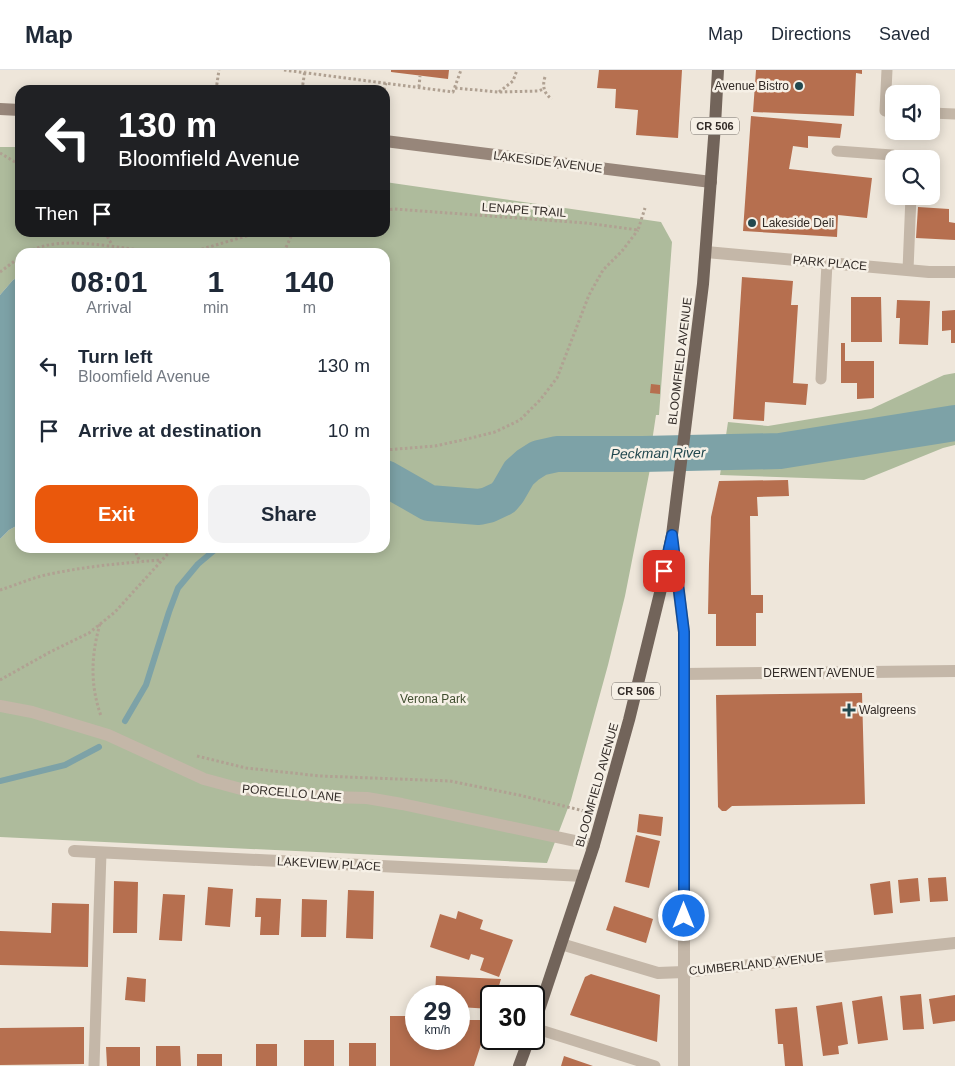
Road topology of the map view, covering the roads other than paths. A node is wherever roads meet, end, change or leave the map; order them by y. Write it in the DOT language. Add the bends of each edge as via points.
graph roads {
  1 [pos="718,70"];
  2 [pos="887,70"];
  3 [pos="886,85"];
  4 [pos="0,109"];
  5 [pos="15,110"];
  6 [pos="940,113"];
  7 [pos="955,114"];
  8 [pos="390,142"];
  9 [pos="837,151"];
  10 [pos="885,154"];
  11 [pos="711,182"];
  12 [pos="911,205"];
  13 [pos="706,252"];
  14 [pos="828,263"];
  15 [pos="908,270"];
  16 [pos="955,272"];
  17 [pos="822,380"];
  18 [pos="672,535"];
  19 [pos="955,672"];
  20 [pos="684,674"];
  21 [pos="0,706"];
  22 [pos="594,845"];
  23 [pos="74,852"];
  24 [pos="101,853"];
  25 [pos="584,876"];
  26 [pos="955,943"];
  27 [pos="562,944"];
  28 [pos="684,972"];
  29 [pos="545,994"];
  30 [pos="545,1030"];
  31 [pos="525,1050"];
  32 [pos="94,1066"];
  33 [pos="520,1066"];
  34 [pos="655,1066"];
  35 [pos="684,1066"];
  1 -- 11 [label="main road, BLOOMFIELD AVENUE / CR 506"];
  2 -- 3 [label="lane"];
  4 -- 5 [label="main road"];
  6 -- 7 [label="lane"];
  8 -- 11 [label="main road, LAKESIDE AVENUE"];
  9 -- 10 [label="lane"];
  11 -- 13 [label="main road, BLOOMFIELD AVENUE / CR 506"];
  12 -- 15 [label="lane"];
  13 -- 14 [label="street, PARK PLACE"];
  13 -- 18 [label="main road, BLOOMFIELD AVENUE / CR 506"];
  14 -- 15 [label="street, PARK PLACE"];
  14 -- 17 [label="lane"];
  15 -- 16 [label="street, PARK PLACE"];
  18 -- 20 [label="street" via="684,632"];
  18 -- 22 [label="main road, BLOOMFIELD AVENUE / CR 506" via="632,711"];
  19 -- 20 [label="street, DERWENT AVENUE"];
  20 -- 28 [label="street"];
  21 -- 22 [label="street, PORCELLO LANE" via="32,712 108,736 204,779 241,789 367,798"];
  22 -- 25 [label="main road, BLOOMFIELD AVENUE / CR 506"];
  23 -- 24 [label="street, LAKEVIEW PLACE"];
  24 -- 25 [label="street, LAKEVIEW PLACE"];
  24 -- 32 [label="lane"];
  25 -- 27 [label="main road, BLOOMFIELD AVENUE / CR 506"];
  26 -- 28 [label="street, CUMBERLAND AVENUE"];
  27 -- 28 [label="street, CUMBERLAND AVENUE" via="658,973"];
  27 -- 29 [label="main road, BLOOMFIELD AVENUE / CR 506"];
  28 -- 35 [label="street"];
  30 -- 34 [label="lane"];
  31 -- 33 [label="main road"];
}
